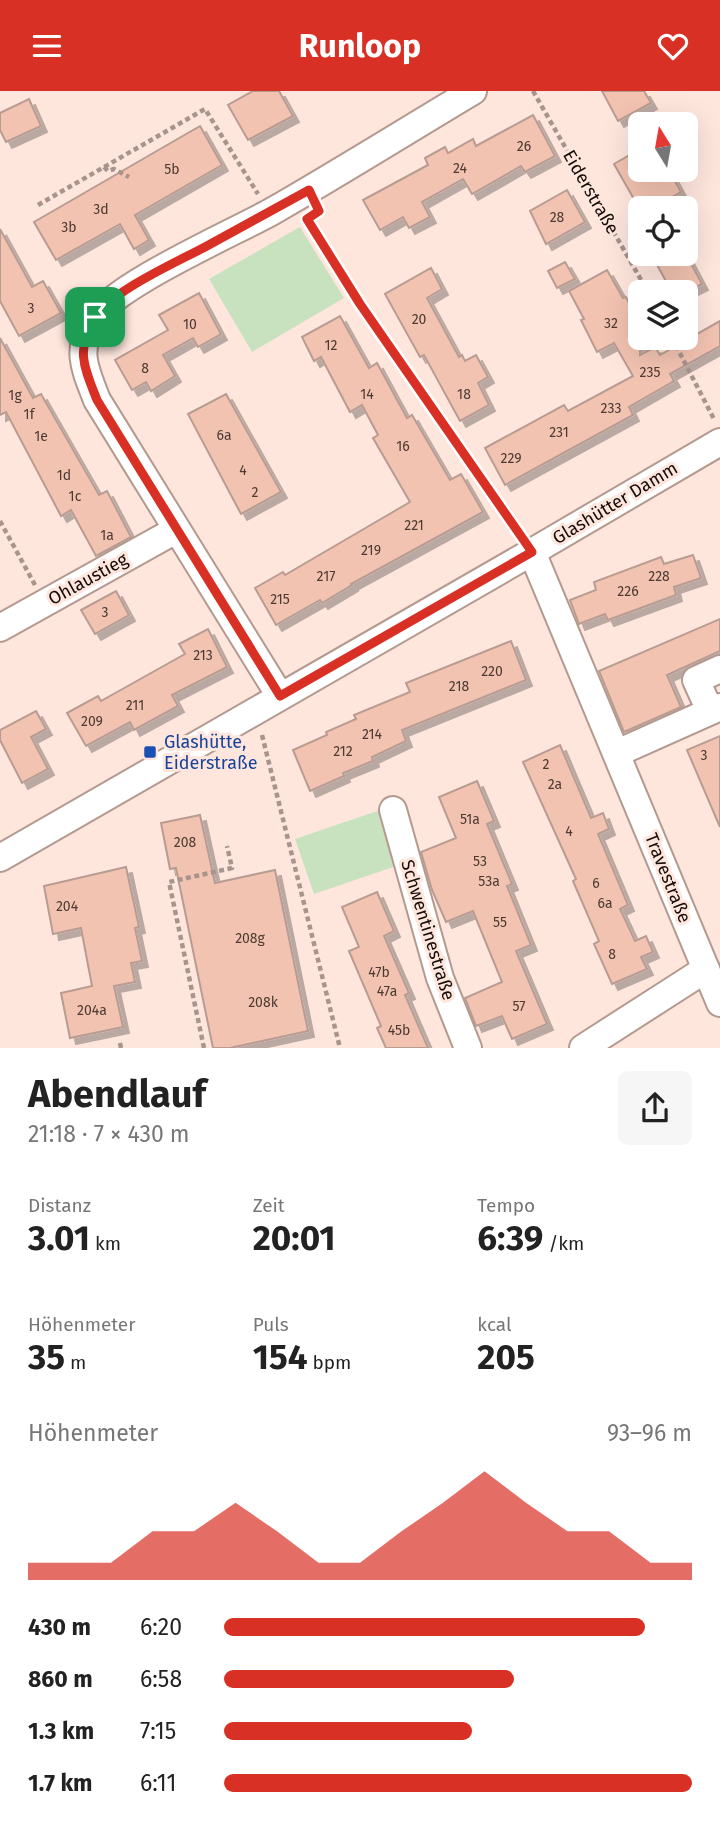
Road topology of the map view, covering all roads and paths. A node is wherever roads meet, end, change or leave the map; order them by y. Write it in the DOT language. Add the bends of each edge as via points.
graph roads {
  1 [pos="473,91"];
  2 [pos="533,91"];
  3 [pos="104,167"];
  4 [pos="129,177"];
  5 [pos="309,190"];
  6 [pos="38,205"];
  7 [pos="269,213"];
  8 [pos="641,280"];
  9 [pos="678,350"];
  10 [pos="720,429"];
  11 [pos="720,442"];
  12 [pos="0,521"];
  13 [pos="176,530"];
  14 [pos="532,552"];
  15 [pos="45,603"];
  16 [pos="0,628"];
  17 [pos="720,669"];
  18 [pos="280,696"];
  19 [pos="715,709"];
  20 [pos="256,710"];
  21 [pos="617,753"];
  22 [pos="393,810"];
  23 [pos="227,846"];
  24 [pos="0,858"];
  25 [pos="706,969"];
  26 [pos="720,1003"];
  27 [pos="204,1048"];
  28 [pos="340,1048"];
  29 [pos="468,1048"];
  30 [pos="583,1048"];
  1 -- 5 [label="street"];
  2 -- 8 [label="path, Eiderstraße"];
  3 -- 4 [label="path"];
  3 -- 6 [label="path"];
  3 -- 7 [label="path" via="205,109"];
  5 -- 7 [label="street"];
  5 -- 14 [label="path" via="319,211 307,219 360,304"];
  7 -- 13 [label="street" via="109,302 87,335 82,364 97,400"];
  9 -- 10 [label="path"];
  11 -- 14 [label="street, Glashütter Damm"];
  12 -- 15 [label="path"];
  13 -- 15 [label="street, Ohlaustieg"];
  13 -- 18 [label="street"];
  14 -- 18 [label="street, Glashütter Damm"];
  14 -- 21 [label="street, Travestraße"];
  15 -- 16 [label="street, Ohlaustieg"];
  17 -- 19 [label="street" via="696,680"];
  18 -- 20 [label="street, Glashütter Damm"];
  19 -- 21 [label="street"];
  20 -- 24 [label="street, Glashütter Damm"];
  20 -- 28 [label="path"];
  21 -- 25 [label="street, Travestraße"];
  22 -- 29 [label="street, Schwentinestraße" via="440,978"];
  23 -- 27 [label="path" via="232,868 169,882"];
  25 -- 26 [label="street, Travestraße"];
  25 -- 30 [label="street"];
}
